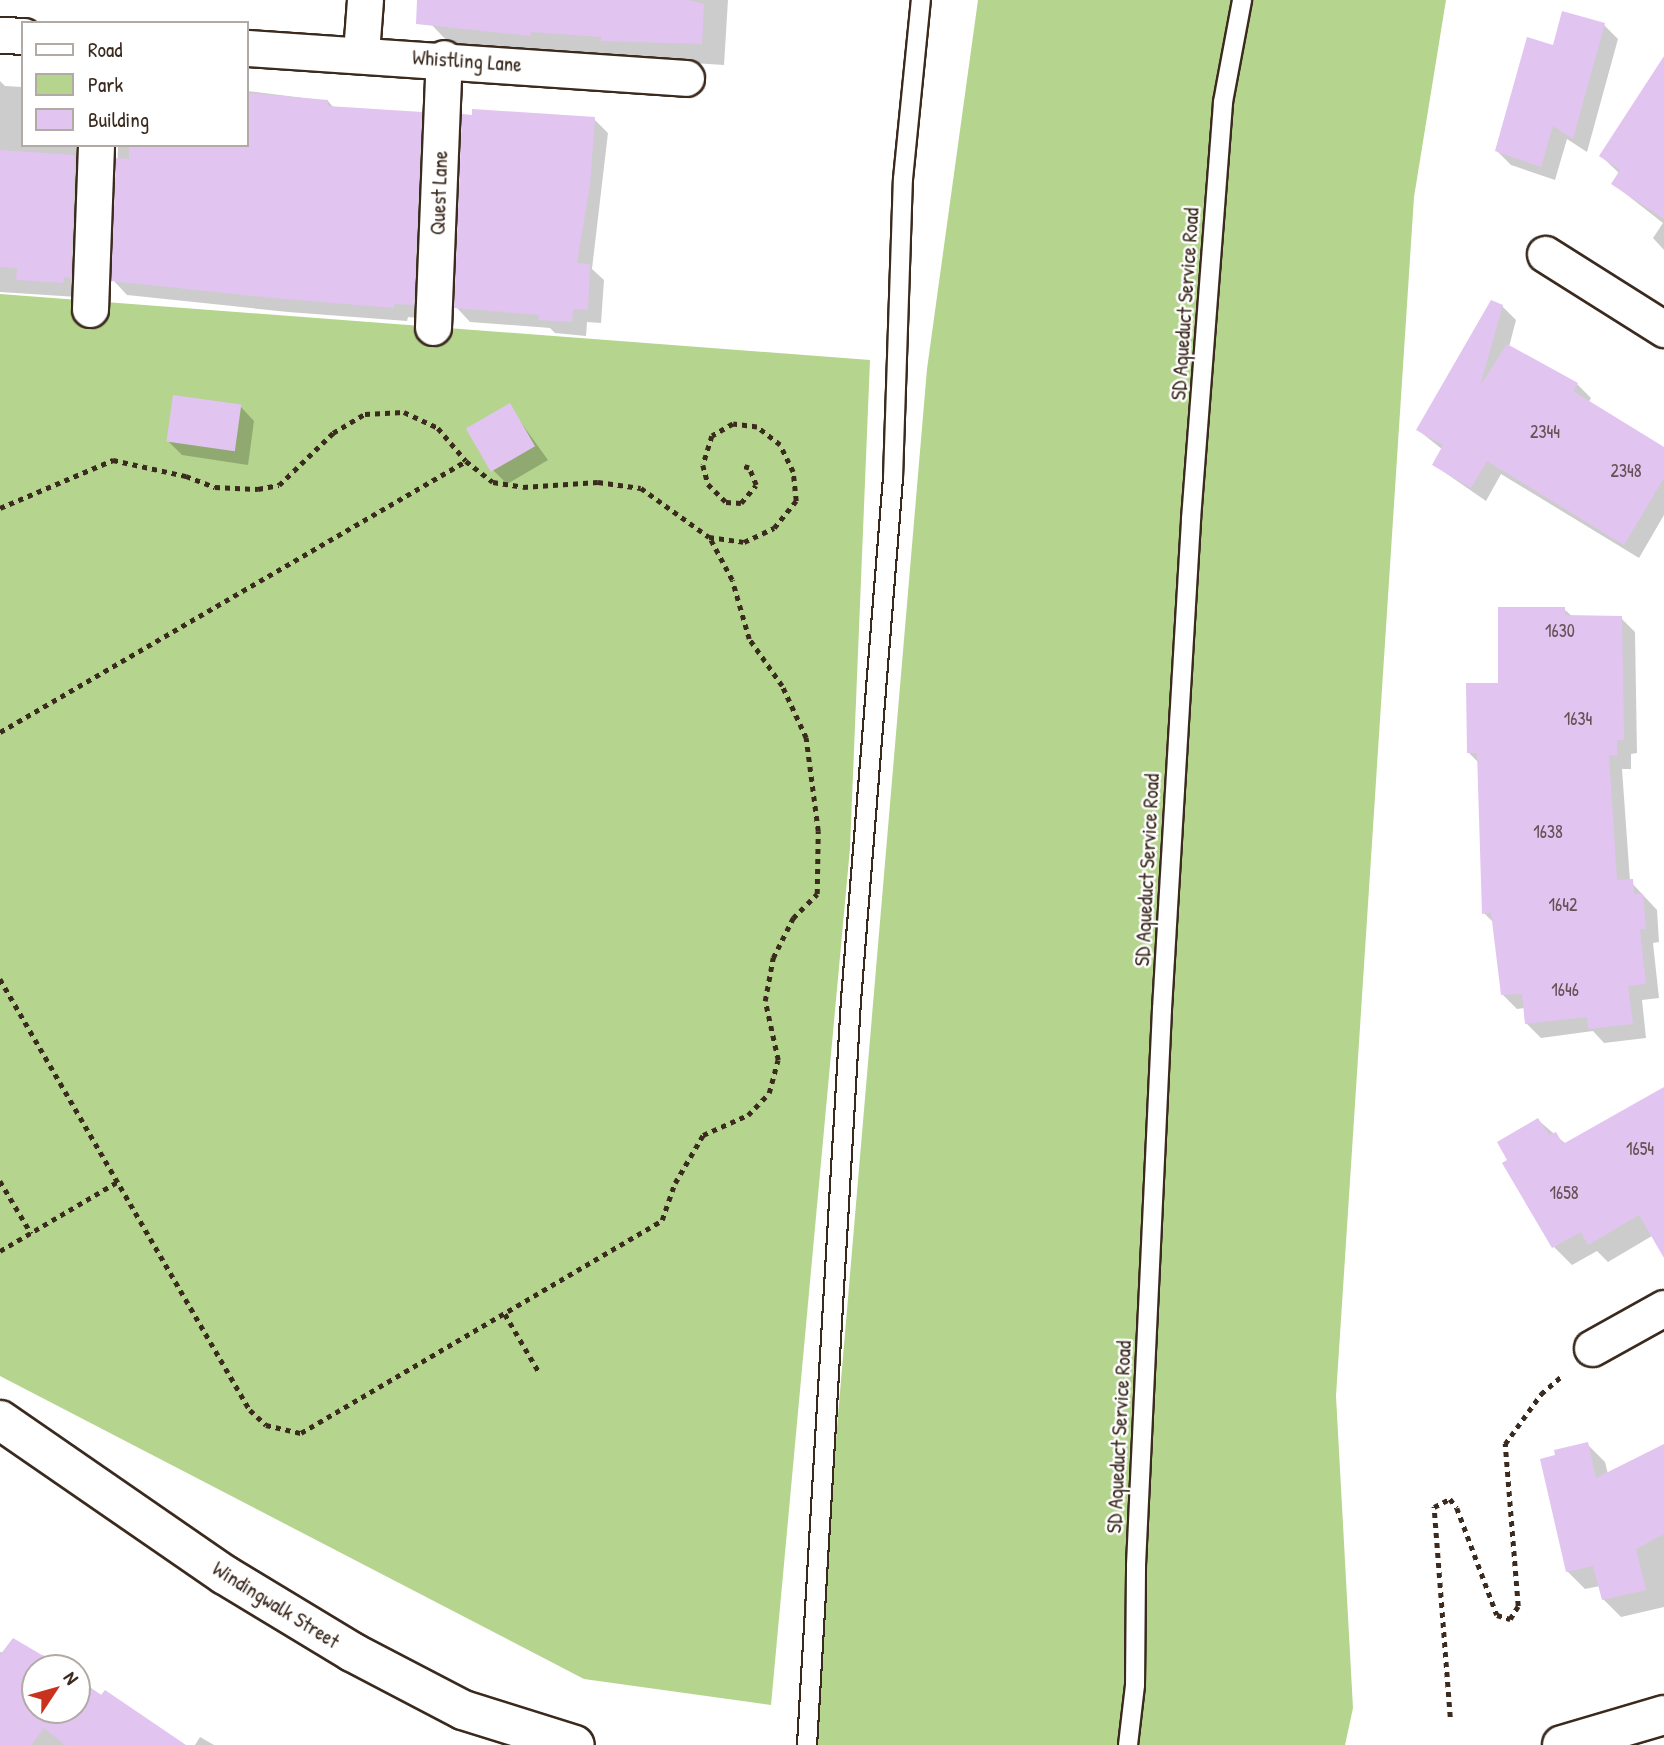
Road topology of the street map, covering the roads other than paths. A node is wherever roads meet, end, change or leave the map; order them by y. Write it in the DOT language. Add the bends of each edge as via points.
graph roads {
  1 [pos="365,0"];
  2 [pos="921,0"];
  3 [pos="1242,0"];
  4 [pos="0,34"];
  5 [pos="21,36"];
  6 [pos="248,48"];
  7 [pos="361,53"];
  8 [pos="444,58"];
  9 [pos="686,78"];
  10 [pos="96,147"];
  11 [pos="1545,254"];
  12 [pos="90,309"];
  13 [pos="433,327"];
  14 [pos="1664,329"];
  15 [pos="1664,1308"];
  16 [pos="1592,1348"];
  17 [pos="0,1420"];
  18 [pos="1664,1715"];
  19 [pos="575,1745"];
  20 [pos="807,1745"];
  21 [pos="1128,1745"];
  22 [pos="1562,1745"];
  1 -- 7 [label="street"];
  2 -- 20 [label="lane" via="903,179 893,478 851,1000"];
  3 -- 21 [label="lane, SD Aqueduct Service Road" via="1223,102 1191,519 1162,1009 1135,1685"];
  4 -- 5 [label="street"];
  6 -- 7 [label="street, Whistling Lane"];
  7 -- 8 [label="street, Whistling Lane"];
  8 -- 9 [label="street, Whistling Lane"];
  8 -- 13 [label="street, Quest Lane"];
  10 -- 12 [label="street"];
  11 -- 14 [label="street"];
  15 -- 16 [label="street"];
  17 -- 19 [label="street, Windingwalk Street" via="225,1575 352,1652 463,1710"];
  18 -- 22 [label="street"];
}
